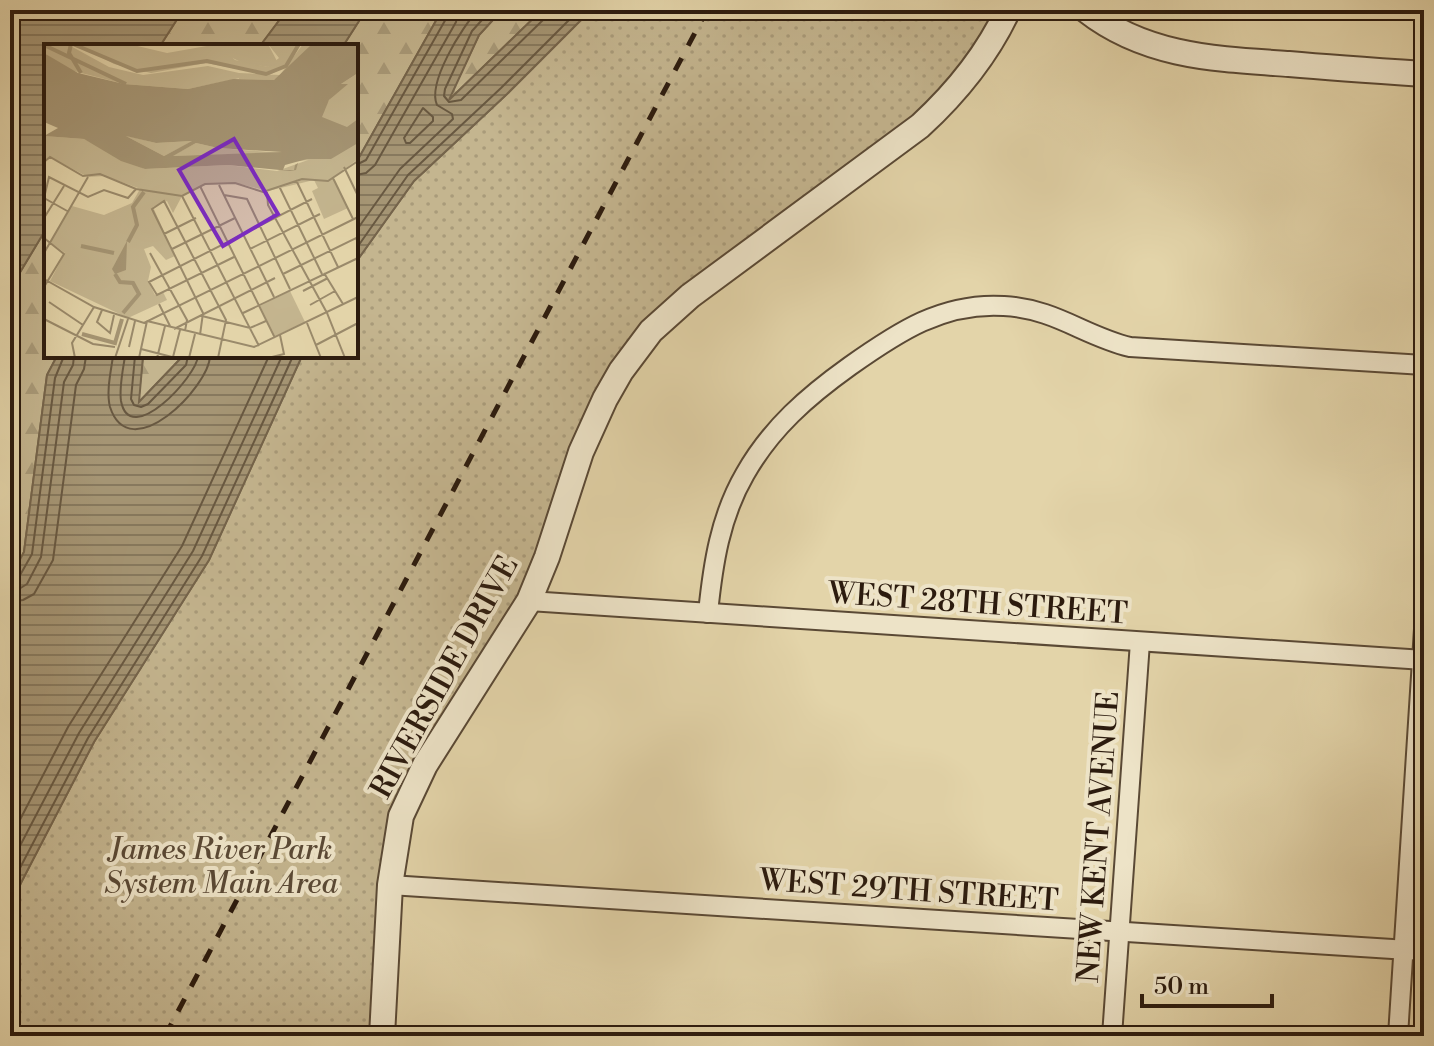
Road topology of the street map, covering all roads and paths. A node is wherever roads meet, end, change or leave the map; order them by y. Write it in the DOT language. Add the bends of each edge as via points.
graph roads {
  1 [pos="1008,10"];
  2 [pos="1086,10"];
  3 [pos="1424,74"];
  4 [pos="1424,365"];
  5 [pos="529,601"];
  6 [pos="708,613"];
  7 [pos="1424,629"];
  8 [pos="1140,642"];
  9 [pos="1423,660"];
  10 [pos="390,885"];
  11 [pos="1118,932"];
  12 [pos="1404,949"];
  13 [pos="1424,951"];
  14 [pos="382,1036"];
  15 [pos="1112,1036"];
  16 [pos="1398,1036"];
  1 -- 5 [label="street, RIVERSIDE DRIVE" via="975,66 928,119 690,296 635,350 591,427"];
  2 -- 3 [label="street" via="1135,40 1192,56"];
  4 -- 6 [label="street" via="1148,349 1116,344 1045,312 1004,306 941,313 904,329 817,390 763,446 744,474 720,534"];
  5 -- 6 [label="street, WEST 28TH STREET"];
  5 -- 10 [label="street, RIVERSIDE DRIVE" via="408,798"];
  6 -- 8 [label="street, WEST 28TH STREET"];
  7 -- 9 [label="street"];
  8 -- 9 [label="street, WEST 28TH STREET"];
  8 -- 11 [label="street, NEW KENT AVENUE"];
  9 -- 12 [label="street"];
  10 -- 11 [label="street, WEST 29TH STREET"];
  10 -- 14 [label="street, RIVERSIDE DRIVE"];
  11 -- 12 [label="street, WEST 29TH STREET"];
  11 -- 15 [label="street, NEW KENT AVENUE"];
  12 -- 13 [label="street, WEST 29TH STREET"];
  12 -- 16 [label="street"];
}
